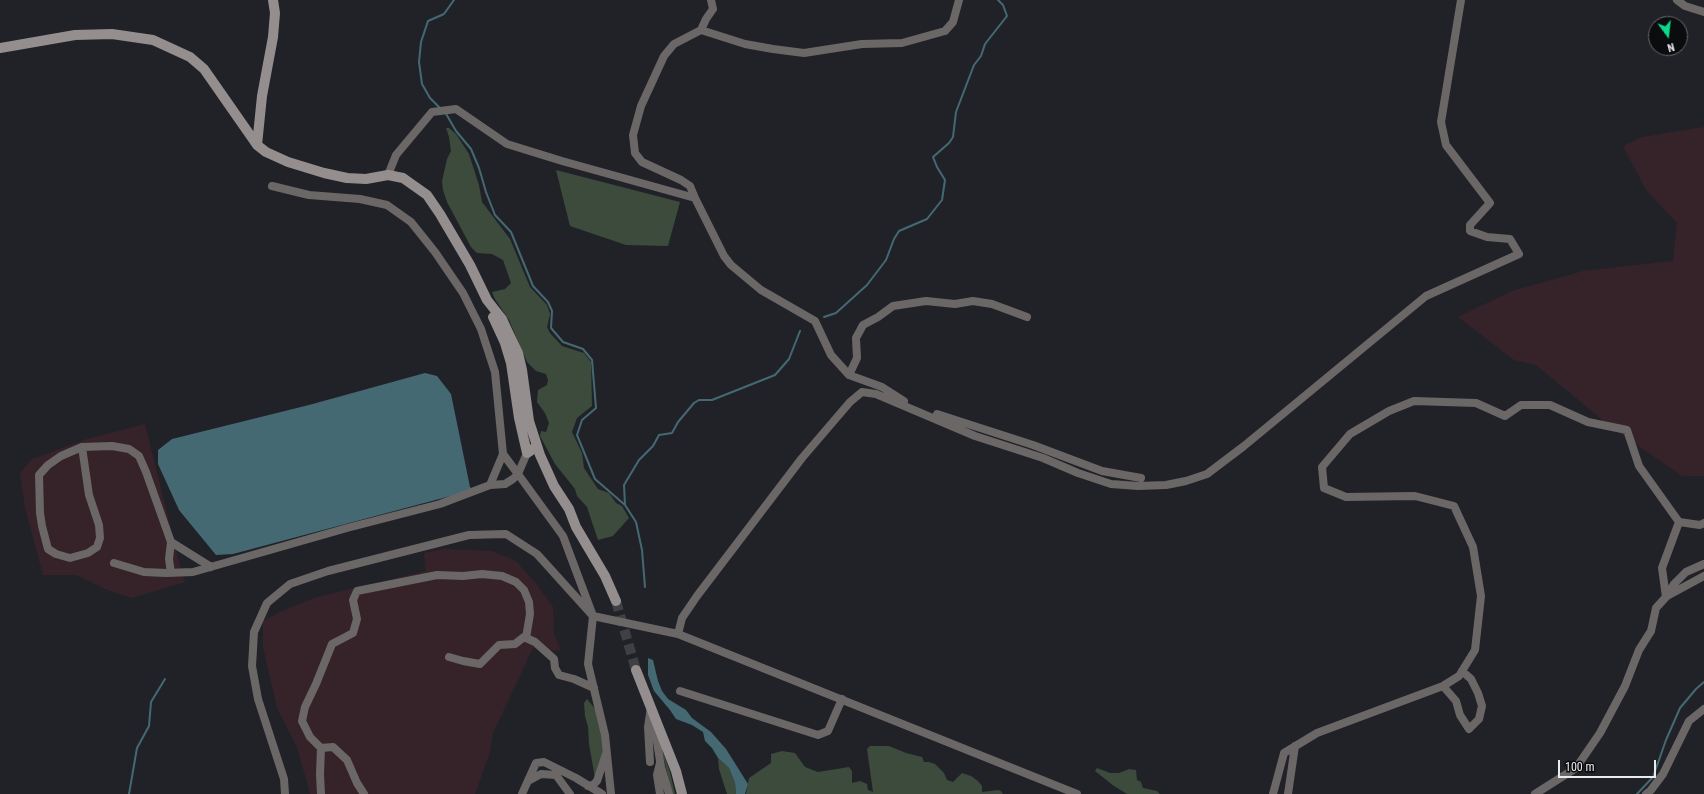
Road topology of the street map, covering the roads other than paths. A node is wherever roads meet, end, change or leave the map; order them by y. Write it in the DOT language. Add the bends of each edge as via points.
graph roads {
  1 [pos="273,0"];
  2 [pos="711,0"];
  3 [pos="959,0"];
  4 [pos="1461,0"];
  5 [pos="1677,0"];
  6 [pos="1704,12"];
  7 [pos="701,30"];
  8 [pos="0,48"];
  9 [pos="257,145"];
  10 [pos="388,175"];
  11 [pos="272,186"];
  12 [pos="694,198"];
  13 [pos="487,300"];
  14 [pos="1027,316"];
  15 [pos="849,375"];
  16 [pos="82,447"];
  17 [pos="536,447"];
  18 [pos="503,454"];
  19 [pos="527,454"];
  20 [pos="518,474"];
  21 [pos="1141,478"];
  22 [pos="490,485"];
  23 [pos="1679,522"];
  24 [pos="1704,523"];
  25 [pos="171,542"];
  26 [pos="114,563"];
  27 [pos="1704,564"];
  28 [pos="211,567"];
  29 [pos="171,573"];
  30 [pos="1704,576"];
  31 [pos="1666,597"];
  32 [pos="616,601"];
  33 [pos="593,616"];
  34 [pos="678,634"];
  35 [pos="526,638"];
  36 [pos="449,656"];
  37 [pos="636,670"];
  38 [pos="1462,672"];
  39 [pos="1443,686"];
  40 [pos="594,688"];
  41 [pos="680,691"];
  42 [pos="842,699"];
  43 [pos="651,706"];
  44 [pos="1704,709"];
  45 [pos="1295,746"];
  46 [pos="321,748"];
  47 [pos="607,753"];
  48 [pos="660,760"];
  49 [pos="650,762"];
  50 [pos="528,781"];
  51 [pos="588,786"];
  52 [pos="285,794"];
  53 [pos="321,794"];
  54 [pos="364,794"];
  55 [pos="522,794"];
  56 [pos="570,794"];
  57 [pos="602,794"];
  58 [pos="611,794"];
  59 [pos="660,794"];
  60 [pos="669,794"];
  61 [pos="682,794"];
  62 [pos="1077,794"];
  63 [pos="1273,794"];
  64 [pos="1288,794"];
  65 [pos="1535,794"];
  66 [pos="1646,794"];
  1 -- 9 [label="street" via="272,37"];
  2 -- 7 [label="street" via="713,9"];
  3 -- 7 [label="street" via="953,22 945,31 902,43 862,44 804,53 745,44"];
  4 -- 34 [label="street" via="1441,122 1446,145 1490,203 1470,225 1470,231 1487,237 1510,239 1519,254 1426,296 1244,446 1207,474 1186,481 1166,485 1111,484 975,436 876,394 862,392 850,402 802,458 697,596 682,618"];
  5 -- 6 [label="street" via="1685,6"];
  7 -- 12 [label="street" via="674,44 664,56 641,106 633,135 635,153 642,162 690,186"];
  8 -- 9 [label="street" via="75,35 112,34 153,40 190,57 204,69"];
  9 -- 10 [label="street" via="288,162 324,173 366,179"];
  10 -- 12 [label="street" via="396,155 432,112 456,109 507,144"];
  10 -- 13 [label="street" via="403,178 427,195 470,265"];
  11 -- 18 [label="street" via="309,195 360,199 387,205 411,222 463,293 481,329 495,372"];
  12 -- 15 [label="street" via="731,265 761,290 815,320 831,355"];
  13 -- 17 [label="street" via="502,319 518,353"];
  13 -- 19 [label="street" via="511,363"];
  14 -- 15 [label="street" via="992,304 973,301 955,304 926,301 893,306 863,325 856,338 858,358"];
  15 -- 21 [label="street" via="882,387 903,400 956,421 1033,445 1102,471"];
  16 -- 16 [label="street" via="89,495 99,525 100,538 97,547 88,553 70,558 48,549 40,513 40,475 48,464"];
  16 -- 25 [label="street" via="112,446 129,450 139,456"];
  17 -- 19 [label="street"];
  17 -- 32 [label="street" via="576,527 606,576"];
  18 -- 20 [label="street"];
  18 -- 22 [label="street"];
  19 -- 20 [label="street"];
  20 -- 22 [label="street" via="505,484"];
  20 -- 33 [label="street" via="563,536"];
  22 -- 28 [label="street" via="440,504"];
  23 -- 24 [label="street" via="1700,525"];
  23 -- 31 [label="street" via="1662,568"];
  23 -- 38 [label="street" via="1639,466 1627,430 1588,422 1550,405 1521,405 1505,416 1476,403 1414,401 1389,411 1350,434 1322,467 1324,488 1346,497 1415,496 1454,506 1473,547 1481,596 1476,650"];
  25 -- 28 [label="street"];
  25 -- 29 [label="street"];
  26 -- 29 [label="street" via="144,572"];
  27 -- 31 [label="street" via="1686,572"];
  28 -- 29 [label="street" via="193,572"];
  30 -- 31 [label="street"];
  31 -- 65 [label="street" via="1656,608 1651,631 1639,650 1625,686 1600,733 1576,768"];
  33 -- 34 [label="street"];
  33 -- 40 [label="street" via="588,664"];
  33 -- 52 [label="street" via="537,554 506,534 469,535 328,571 290,584 267,604 254,632 252,666 258,699 284,779"];
  34 -- 42 [label="street"];
  35 -- 36 [label="street" via="515,644 500,645 480,664"];
  35 -- 40 [label="street" via="535,642 554,659 559,675"];
  35 -- 46 [label="street" via="529,602 524,590 516,582 502,576 437,576 357,591 353,600 357,620 353,632 332,644 305,707 302,721 310,738"];
  37 -- 43 [label="street"];
  38 -- 39 [label="street"];
  38 -- 39 [label="street" via="1471,680 1482,706 1479,719 1469,729 1460,715 1456,701"];
  39 -- 45 [label="street" via="1317,733"];
  40 -- 47 [label="street"];
  41 -- 42 [label="street" via="818,735 828,731"];
  42 -- 62 [label="street"];
  43 -- 48 [label="street"];
  43 -- 49 [label="street" via="648,727"];
  43 -- 61 [label="street"];
  44 -- 66 [label="street" via="1689,721 1663,774"];
  45 -- 63 [label="street" via="1284,753"];
  45 -- 64 [label="street"];
  46 -- 53 [label="street"];
  46 -- 54 [label="street" via="333,747 347,760"];
  47 -- 51 [label="street" via="597,781"];
  47 -- 58 [label="street"];
  48 -- 59 [label="street" via="657,775"];
  48 -- 60 [label="street"];
  50 -- 51 [label="street" via="536,763 544,762"];
  50 -- 55 [label="street"];
  50 -- 56 [label="street" via="541,774 556,775"];
  51 -- 57 [label="street"];
}
